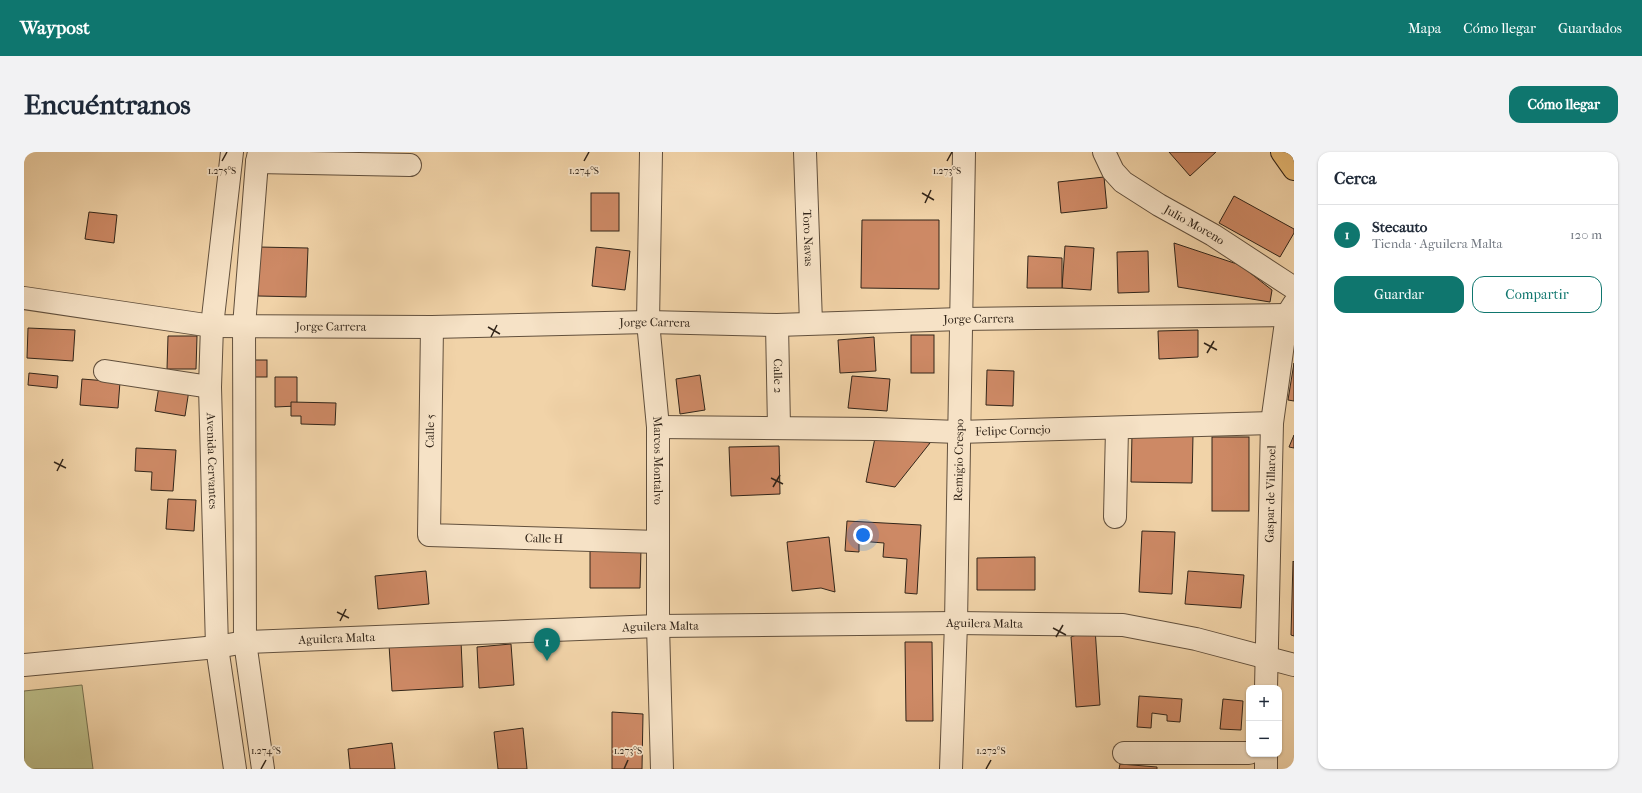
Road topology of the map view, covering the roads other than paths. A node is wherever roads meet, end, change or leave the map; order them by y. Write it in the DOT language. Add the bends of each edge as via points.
graph roads {
  1 [pos="232,152"];
  2 [pos="651,152"];
  3 [pos="804,152"];
  4 [pos="964,152"];
  5 [pos="1104,152"];
  6 [pos="1282,152"];
  7 [pos="258,157"];
  8 [pos="410,165"];
  9 [pos="1294,169"];
  10 [pos="1294,288"];
  11 [pos="24,298"];
  12 [pos="1291,309"];
  13 [pos="961,319"];
  14 [pos="648,322"];
  15 [pos="811,323"];
  16 [pos="778,325"];
  17 [pos="212,326"];
  18 [pos="244,326"];
  19 [pos="432,327"];
  20 [pos="105,371"];
  21 [pos="210,387"];
  22 [pos="1272,423"];
  23 [pos="658,427"];
  24 [pos="779,428"];
  25 [pos="1117,429"];
  26 [pos="958,432"];
  27 [pos="1115,517"];
  28 [pos="429,535"];
  29 [pos="658,542"];
  30 [pos="956,623"];
  31 [pos="658,626"];
  32 [pos="245,642"];
  33 [pos="217,647"];
  34 [pos="1265,656"];
  35 [pos="24,665"];
  36 [pos="1294,665"];
  37 [pos="1266,685"];
  38 [pos="1246,753"];
  39 [pos="1124,754"];
  40 [pos="1266,757"];
  41 [pos="235,769"];
  42 [pos="263,769"];
  43 [pos="662,769"];
  44 [pos="952,769"];
  45 [pos="1266,769"];
  1 -- 17 [label="street, Avenida Cervantes"];
  2 -- 14 [label="street, Marcos Montalvo"];
  3 -- 15 [label="street, Toro Navas"];
  4 -- 13 [label="street, Remigio Crespo"];
  5 -- 10 [label="street, Julio Moreno" via="1113,171 1123,182 1213,235"];
  6 -- 9 [label="main road"];
  7 -- 8 [label="street"];
  7 -- 18 [label="street"];
  11 -- 17 [label="street, Jorge Carrera"];
  12 -- 13 [label="street, Jorge Carrera"];
  12 -- 22 [label="street, Gaspar de Villaroel"];
  13 -- 15 [label="street, Jorge Carrera"];
  13 -- 26 [label="street, Remigio Crespo"];
  14 -- 16 [label="street, Jorge Carrera"];
  14 -- 19 [label="street, Jorge Carrera"];
  14 -- 23 [label="street, Marcos Montalvo"];
  15 -- 16 [label="street, Jorge Carrera"];
  16 -- 24 [label="street, Calle 2"];
  17 -- 18 [label="street, Jorge Carrera"];
  17 -- 21 [label="street, Avenida Cervantes"];
  18 -- 19 [label="street, Jorge Carrera"];
  18 -- 32 [label="street"];
  19 -- 28 [label="street, Calle 5"];
  20 -- 21 [label="street"];
  21 -- 33 [label="street, Avenida Cervantes"];
  22 -- 25 [label="street, Felipe Cornejo"];
  22 -- 34 [label="street, Gaspar de Villaroel"];
  23 -- 24 [label="street, Felipe Cornejo"];
  23 -- 29 [label="street, Marcos Montalvo"];
  24 -- 26 [label="street, Felipe Cornejo"];
  25 -- 26 [label="street, Felipe Cornejo"];
  25 -- 27 [label="street"];
  26 -- 30 [label="street, Remigio Crespo"];
  28 -- 29 [label="street, Calle H"];
  29 -- 31 [label="street, Marcos Montalvo"];
  30 -- 31 [label="street, Aguilera Malta"];
  30 -- 34 [label="street, Aguilera Malta" via="1123,625"];
  30 -- 44 [label="street, Remigio Crespo"];
  31 -- 32 [label="street, Aguilera Malta"];
  31 -- 43 [label="street, Marcos Montalvo"];
  32 -- 33 [label="street, Aguilera Malta"];
  32 -- 42 [label="street"];
  33 -- 35 [label="street, Aguilera Malta"];
  33 -- 41 [label="street, Avenida Cervantes"];
  34 -- 36 [label="street, Aguilera Malta"];
  34 -- 37 [label="street, Gaspar de Villaroel"];
  38 -- 39 [label="street"];
  40 -- 45 [label="street"];
}
